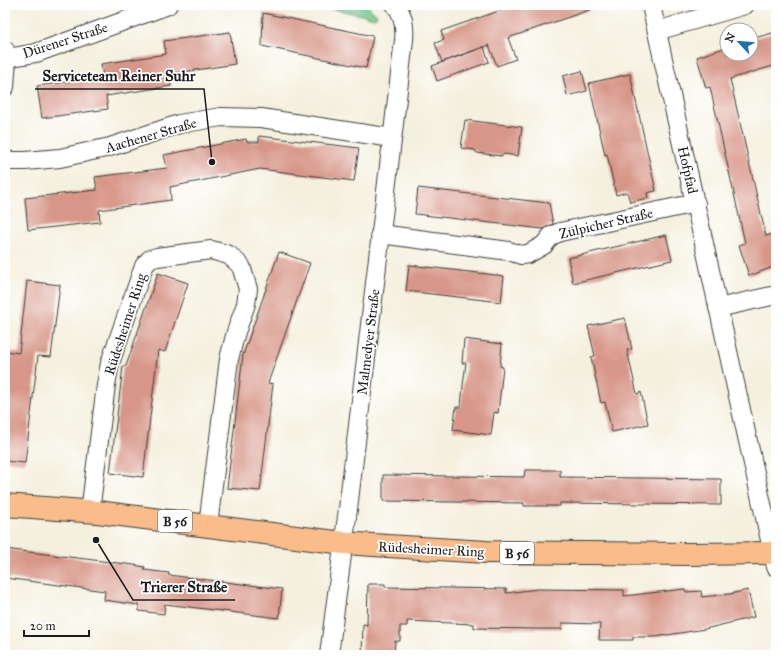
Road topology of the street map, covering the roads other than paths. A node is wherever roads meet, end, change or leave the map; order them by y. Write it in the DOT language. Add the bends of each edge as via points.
graph roads {
  1 [pos="168,5"];
  2 [pos="651,5"];
  3 [pos="745,5"];
  4 [pos="399,6"];
  5 [pos="657,31"];
  6 [pos="6,54"];
  7 [pos="5,87"];
  8 [pos="392,138"];
  9 [pos="5,161"];
  10 [pos="696,203"];
  11 [pos="380,234"];
  12 [pos="776,295"];
  13 [pos="718,308"];
  14 [pos="5,505"];
  15 [pos="90,512"];
  16 [pos="208,525"];
  17 [pos="344,543"];
  18 [pos="775,558"];
  19 [pos="329,655"];
  1 -- 6 [label="street, Dürener Straße" via="36,53"];
  2 -- 5 [label="street, Hofpfad"];
  3 -- 5 [label="street"];
  4 -- 8 [label="street, Malmedyer Straße" via="405,29"];
  5 -- 10 [label="street, Hofpfad"];
  6 -- 7 [label="street"];
  8 -- 9 [label="street, Aachener Straße" via="261,118 221,117 179,124 110,147 60,158"];
  8 -- 11 [label="street, Malmedyer Straße"];
  10 -- 11 [label="street, Zülpicher Straße" via="560,232 551,236 544,245 521,255 509,250"];
  10 -- 13 [label="street, Hofpfad"];
  11 -- 17 [label="street, Malmedyer Straße"];
  12 -- 13 [label="street"];
  13 -- 18 [label="street, Hofpfad"];
  14 -- 15 [label="main road, Rüdesheimer Ring / B 56"];
  15 -- 16 [label="main road, Rüdesheimer Ring / B 56"];
  15 -- 16 [label="street, Rüdesheimer Ring" via="110,363 144,266 157,256 211,250 229,255 241,266 248,288 246,304 229,359"];
  16 -- 17 [label="main road, Rüdesheimer Ring / B 56"];
  17 -- 18 [label="main road, Rüdesheimer Ring / B 56" via="486,552 691,554"];
  17 -- 19 [label="street, Malmedyer Straße"];
}
